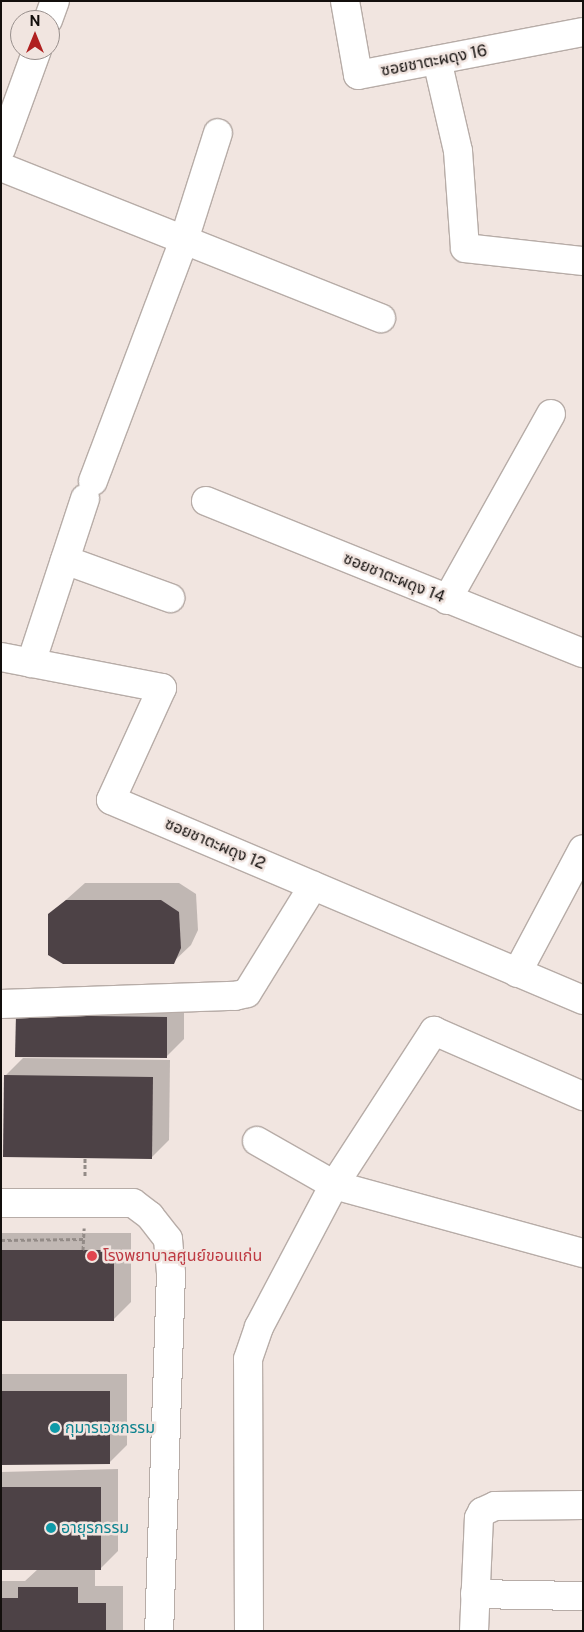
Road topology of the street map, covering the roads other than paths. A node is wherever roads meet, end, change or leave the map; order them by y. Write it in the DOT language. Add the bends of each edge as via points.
graph roads {
  1 [pos="345,1"];
  2 [pos="583,32"];
  3 [pos="33,60"];
  4 [pos="437,60"];
  5 [pos="218,133"];
  6 [pos="1,149"];
  7 [pos="1,167"];
  8 [pos="184,240"];
  9 [pos="583,261"];
  10 [pos="381,318"];
  11 [pos="552,414"];
  12 [pos="206,501"];
  13 [pos="65,560"];
  14 [pos="170,598"];
  15 [pos="447,600"];
  16 [pos="583,653"];
  17 [pos="1,657"];
  18 [pos="31,663"];
  19 [pos="583,849"];
  20 [pos="313,886"];
  21 [pos="517,973"];
  22 [pos="583,1000"];
  23 [pos="1,1004"];
  24 [pos="583,1096"];
  25 [pos="257,1140"];
  26 [pos="334,1185"];
  27 [pos="1,1203"];
  28 [pos="583,1253"];
  29 [pos="583,1505"];
  30 [pos="476,1594"];
  31 [pos="583,1596"];
  32 [pos="159,1631"];
  33 [pos="249,1631"];
  34 [pos="474,1631"];
  1 -- 4 [label="street, ซอยชาตะผดุง 16" via="358,75"];
  2 -- 4 [label="street, ซอยชาตะผดุง 16"];
  3 -- 6 [label="street"];
  4 -- 9 [label="street" via="458,151 465,248"];
  5 -- 8 [label="street"];
  7 -- 8 [label="street"];
  8 -- 10 [label="street"];
  8 -- 13 [label="street"];
  11 -- 15 [label="street"];
  12 -- 15 [label="street, ซอยชาตะผดุง 14"];
  13 -- 14 [label="street"];
  13 -- 18 [label="street"];
  15 -- 16 [label="street, ซอยชาตะผดุง 14"];
  17 -- 18 [label="street, ซอยชาตะผดุง 12"];
  18 -- 20 [label="street, ซอยชาตะผดุง 12" via="162,688 111,800"];
  19 -- 21 [label="street"];
  20 -- 21 [label="street, ซอยชาตะผดุง 12"];
  20 -- 23 [label="street" via="247,993"];
  21 -- 22 [label="street, ซอยชาตะผดุง 12"];
  24 -- 26 [label="street" via="434,1032"];
  25 -- 26 [label="street"];
  26 -- 28 [label="street"];
  26 -- 33 [label="street" via="259,1327 248,1359"];
  27 -- 32 [label="street" via="133,1204 150,1216 168,1239 172,1272"];
  29 -- 30 [label="street" via="488,1506 479,1518"];
  30 -- 31 [label="street"];
  30 -- 34 [label="street"];
}
